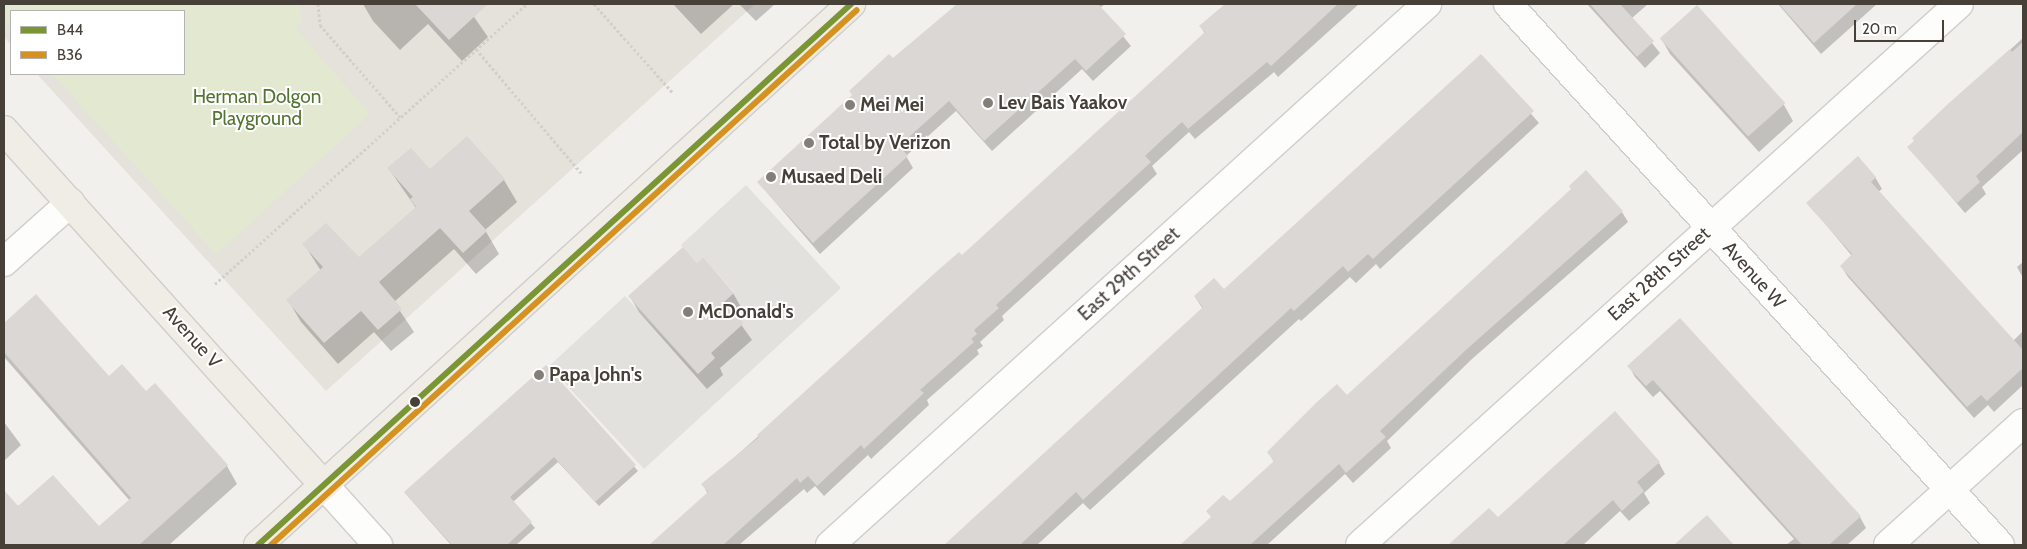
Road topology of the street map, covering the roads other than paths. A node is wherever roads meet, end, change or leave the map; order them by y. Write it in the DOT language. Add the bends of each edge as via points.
graph roads {
  1 [pos="851,4"];
  2 [pos="1427,4"];
  3 [pos="1508,4"];
  4 [pos="1958,4"];
  5 [pos="4,130"];
  6 [pos="70,203"];
  7 [pos="1711,227"];
  8 [pos="4,262"];
  9 [pos="2023,423"];
  10 [pos="324,485"];
  11 [pos="1950,490"];
  12 [pos="258,545"];
  13 [pos="378,545"];
  14 [pos="830,545"];
  15 [pos="1360,545"];
  16 [pos="1888,545"];
  17 [pos="2000,545"];
  1 -- 10 [label="main road"];
  2 -- 14 [label="street, East 29th Street"];
  3 -- 7 [label="street, Avenue W"];
  4 -- 7 [label="street, East 28th Street"];
  5 -- 6 [label="main road, Avenue V"];
  6 -- 8 [label="street"];
  6 -- 10 [label="main road, Avenue V"];
  7 -- 11 [label="street, Avenue W"];
  7 -- 15 [label="street, East 28th Street"];
  9 -- 11 [label="street"];
  10 -- 12 [label="main road"];
  10 -- 13 [label="street, Avenue V"];
  11 -- 16 [label="street"];
  11 -- 17 [label="street, Avenue W"];
}
